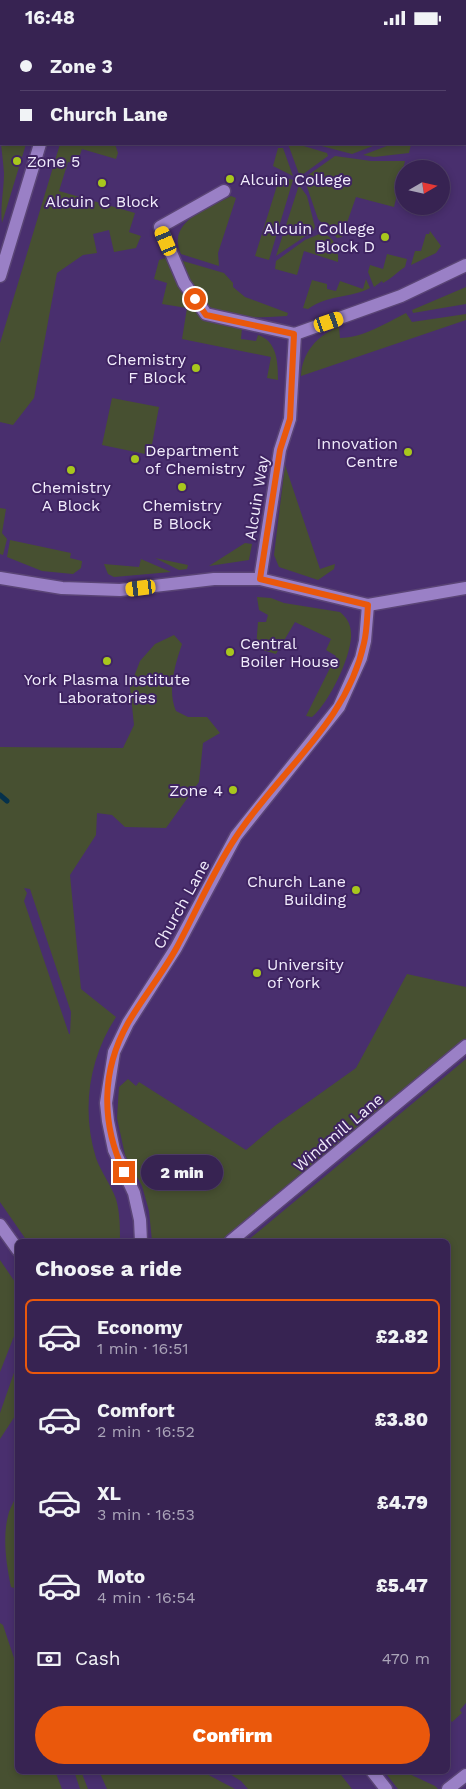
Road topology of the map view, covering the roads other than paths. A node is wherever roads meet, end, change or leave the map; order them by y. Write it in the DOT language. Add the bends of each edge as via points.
graph roads {
  1 [pos="40,145"];
  2 [pos="224,191"];
  3 [pos="466,265"];
  4 [pos="0,276"];
  5 [pos="294,334"];
  6 [pos="0,578"];
  7 [pos="260,579"];
  8 [pos="466,587"];
  9 [pos="368,605"];
  10 [pos="466,1046"];
  11 [pos="0,1225"];
  12 [pos="141,1239"];
  13 [pos="232,1239"];
  14 [pos="15,1246"];
  15 [pos="374,1774"];
  16 [pos="466,1775"];
  17 [pos="386,1789"];
  18 [pos="448,1789"];
  1 -- 4 [label="street"];
  2 -- 5 [label="street" via="160,227 184,283 206,315"];
  3 -- 5 [label="street" via="401,296"];
  5 -- 7 [label="street, Alcuin Way" via="290,419 280,450"];
  6 -- 7 [label="street" via="62,588 120,591 214,579"];
  7 -- 9 [label="street"];
  8 -- 9 [label="street" via="448,593"];
  9 -- 12 [label="street, Church Lane" via="365,641 339,707 236,836 176,948 128,1023 114,1052 106,1103 108,1121 114,1150 134,1193"];
  10 -- 13 [label="street, Windmill Lane"];
  11 -- 14 [label="street"];
  15 -- 17 [label="street"];
  16 -- 18 [label="street"];
}
